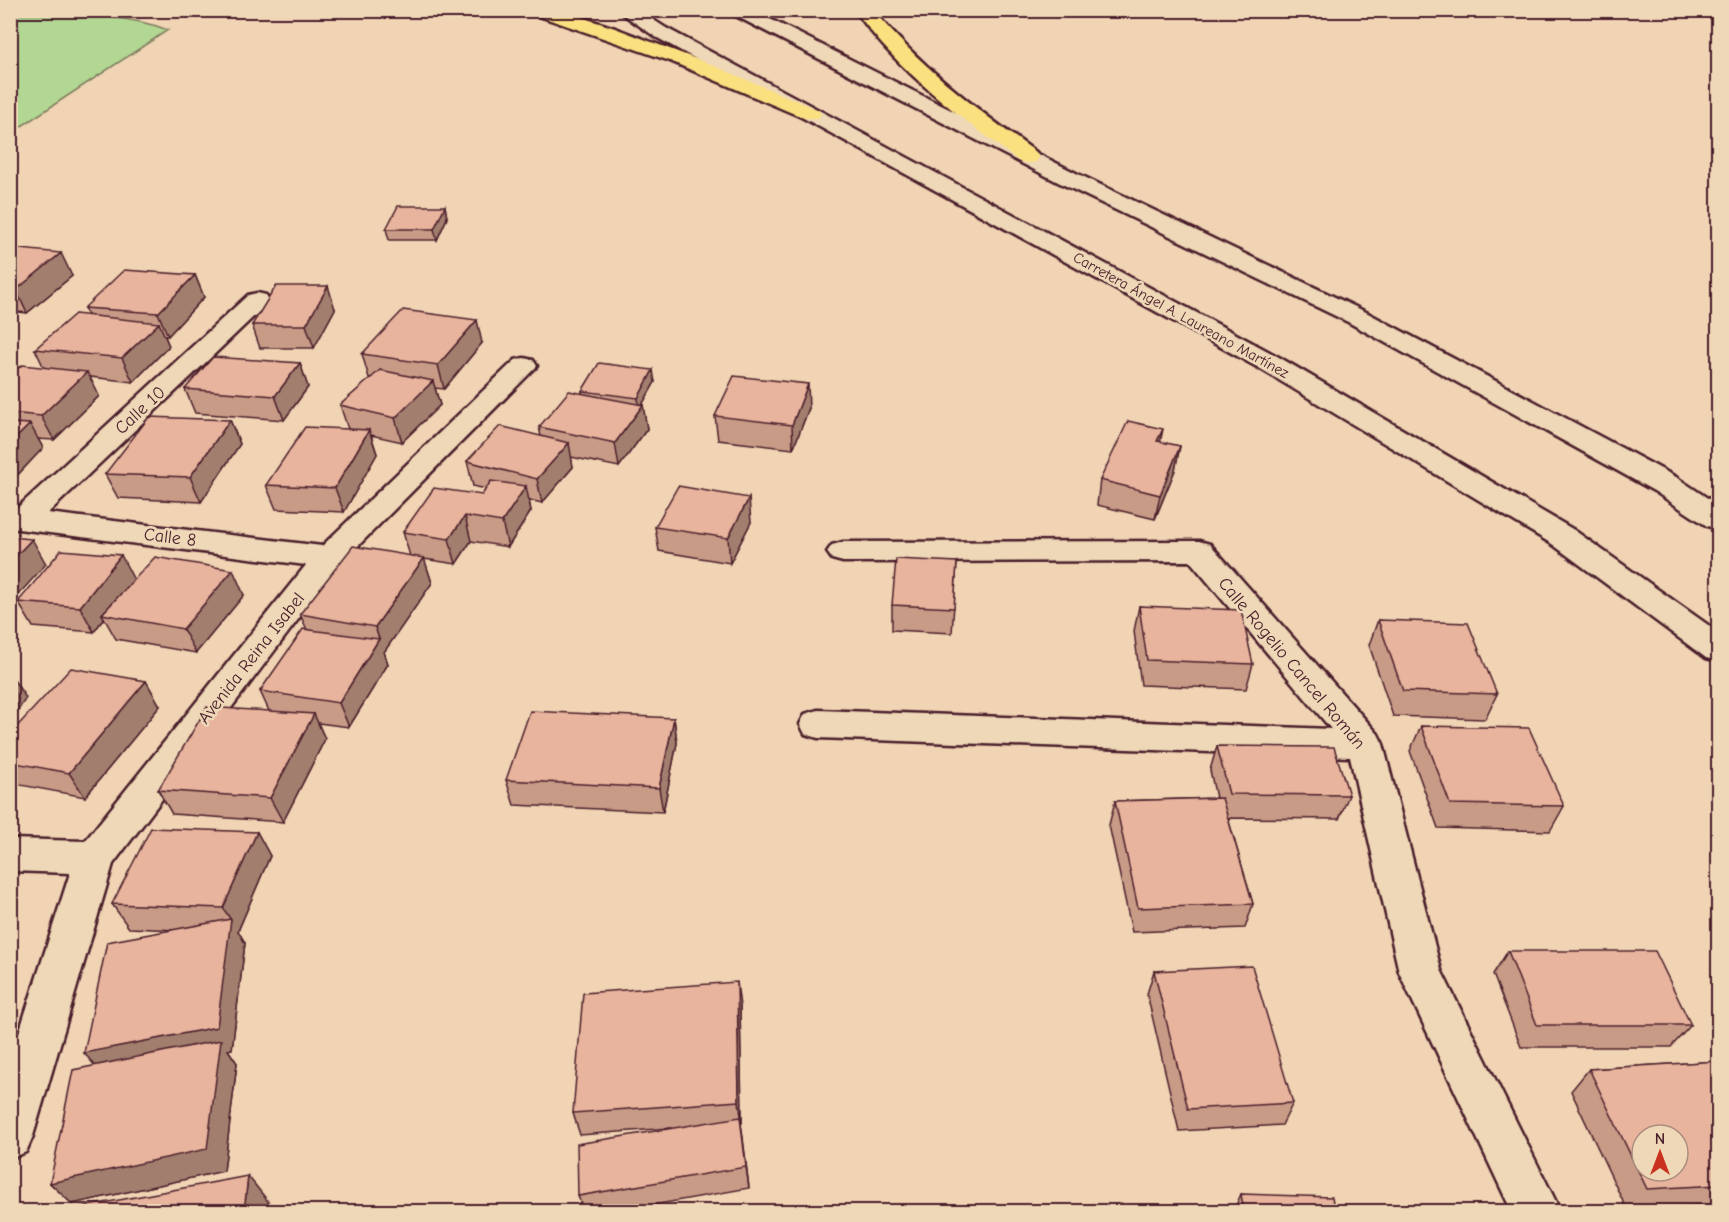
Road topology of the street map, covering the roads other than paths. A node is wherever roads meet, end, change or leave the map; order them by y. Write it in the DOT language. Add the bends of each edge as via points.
graph roads {
  1 [pos="539,10"];
  2 [pos="625,10"];
  3 [pos="738,10"];
  4 [pos="863,10"];
  5 [pos="811,114"];
  6 [pos="1028,157"];
  7 [pos="257,300"];
  8 [pos="524,366"];
  9 [pos="17,518"];
  10 [pos="1719,519"];
  11 [pos="843,552"];
  12 [pos="329,557"];
  13 [pos="1719,649"];
  14 [pos="818,724"];
  15 [pos="1365,744"];
  16 [pos="10,855"];
  17 [pos="95,858"];
  18 [pos="10,1136"];
  19 [pos="1537,1212"];
  1 -- 5 [label="highway" via="710,70"];
  2 -- 5 [label="main road, Carretera Ángel A. Laureano Martínez"];
  3 -- 6 [label="main road"];
  4 -- 6 [label="highway" via="919,72"];
  5 -- 13 [label="main road, Carretera Ángel A. Laureano Martínez" via="1268,362 1563,537"];
  6 -- 10 [label="main road" via="1357,317 1665,484"];
  7 -- 9 [label="main road, Calle 10"];
  8 -- 12 [label="main road, Avenida Reina Isabel"];
  9 -- 12 [label="main road, Calle 8"];
  11 -- 15 [label="main road, Calle Rogelio Cancel Román" via="1199,551"];
  12 -- 17 [label="main road, Avenida Reina Isabel"];
  14 -- 15 [label="main road"];
  15 -- 19 [label="main road, Calle Rogelio Cancel Román" via="1420,972"];
  16 -- 17 [label="main road"];
  17 -- 18 [label="main road, Avenida Reina Isabel"];
}
